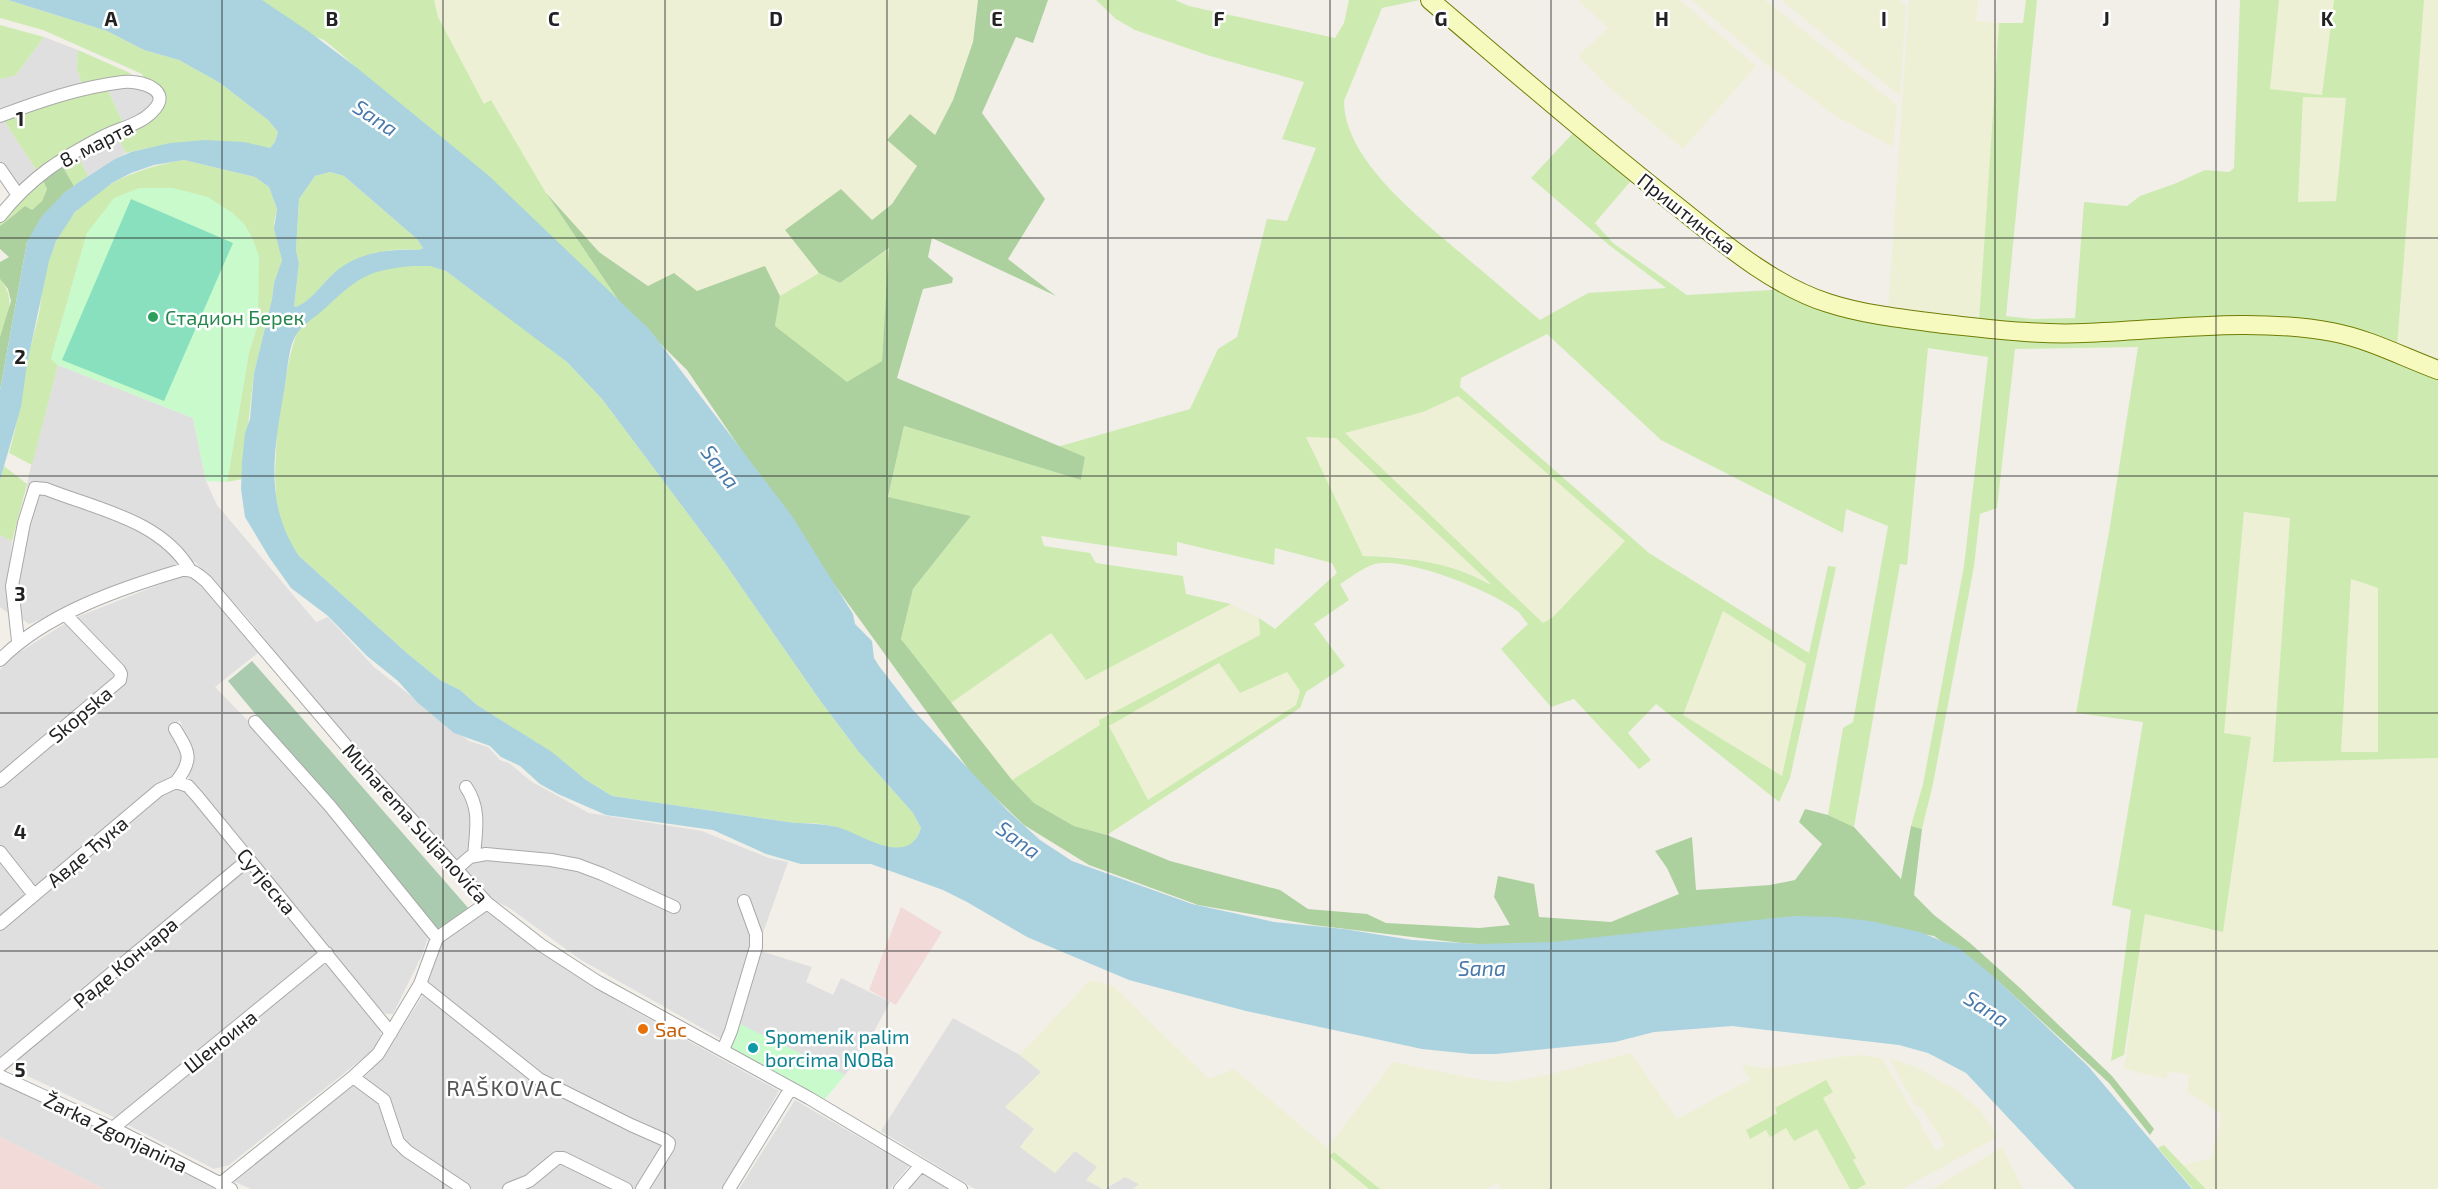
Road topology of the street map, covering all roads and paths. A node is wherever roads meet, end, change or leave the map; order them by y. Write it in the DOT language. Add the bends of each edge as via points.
graph roads {
  1 [pos="1430,0"];
  2 [pos="0,116"];
  3 [pos="0,169"];
  4 [pos="18,195"];
  5 [pos="0,216"];
  6 [pos="2438,370"];
  7 [pos="190,570"];
  8 [pos="66,615"];
  9 [pos="18,641"];
  10 [pos="0,660"];
  11 [pos="255,722"];
  12 [pos="176,729"];
  13 [pos="0,782"];
  14 [pos="176,782"];
  15 [pos="466,787"];
  16 [pos="0,852"];
  17 [pos="474,856"];
  18 [pos="249,859"];
  19 [pos="455,870"];
  20 [pos="34,895"];
  21 [pos="744,901"];
  22 [pos="487,903"];
  23 [pos="674,907"];
  24 [pos="0,924"];
  25 [pos="437,938"];
  26 [pos="327,953"];
  27 [pos="420,984"];
  28 [pos="391,1033"];
  29 [pos="723,1050"];
  30 [pos="0,1066"];
  31 [pos="0,1076"];
  32 [pos="353,1077"];
  33 [pos="791,1088"];
  34 [pos="112,1128"];
  35 [pos="921,1165"];
  36 [pos="225,1186"];
  37 [pos="464,1189"];
  38 [pos="509,1189"];
  39 [pos="626,1189"];
  40 [pos="642,1189"];
  41 [pos="729,1189"];
  42 [pos="900,1189"];
  43 [pos="960,1189"];
  1 -- 6 [label="street, Приштинска" via="1690,217 1751,263 1825,302 1862,313 1992,329 2083,333 2290,327 2352,337"];
  2 -- 4 [label="street, 8. марта" via="83,89 125,82 145,83 157,92 159,102 140,121 53,165"];
  3 -- 4 [label="street"];
  4 -- 5 [label="street, 8. марта"];
  7 -- 8 [label="street" via="100,599"];
  7 -- 9 [label="street, Muharema Suljanovića" via="166,540 142,525 35,488 12,586"];
  7 -- 19 [label="street, Muharema Suljanovića" via="206,581"];
  8 -- 9 [label="street"];
  8 -- 13 [label="street, Skopska" via="119,670 120,680"];
  9 -- 10 [label="street"];
  11 -- 25 [label="street" via="330,806"];
  12 -- 14 [label="street" via="188,751 188,760"];
  14 -- 18 [label="street, Сутјеска" via="188,786"];
  14 -- 20 [label="street, Авде Ћука" via="159,790"];
  15 -- 17 [label="street" via="476,807 478,823"];
  16 -- 20 [label="street"];
  17 -- 19 [label="street"];
  17 -- 23 [label="street" via="509,855 578,865"];
  18 -- 26 [label="street, Сутјеска"];
  18 -- 30 [label="street, Раде Кончара"];
  19 -- 22 [label="street, Muharema Suljanovića"];
  20 -- 24 [label="street, Авде Ћука"];
  21 -- 29 [label="street" via="756,934 756,947"];
  22 -- 25 [label="street"];
  22 -- 29 [label="street, Muharema Suljanovića" via="598,982"];
  25 -- 27 [label="street"];
  26 -- 28 [label="street, Сутјеска"];
  26 -- 34 [label="street, Шеноина"];
  27 -- 28 [label="street"];
  27 -- 40 [label="street" via="539,1079 669,1143"];
  28 -- 32 [label="street" via="378,1054"];
  29 -- 33 [label="street, Muharema Suljanovića"];
  31 -- 34 [label="street, Žarka Zgonjanina"];
  32 -- 36 [label="street"];
  32 -- 37 [label="street" via="384,1100 398,1142"];
  33 -- 35 [label="street, Muharema Suljanovića"];
  33 -- 41 [label="street"];
  34 -- 36 [label="street, Žarka Zgonjanina"];
  35 -- 42 [label="street"];
  35 -- 43 [label="street, Muharema Suljanovića"];
  38 -- 39 [label="street" via="529,1180 557,1158 572,1161"];
}
